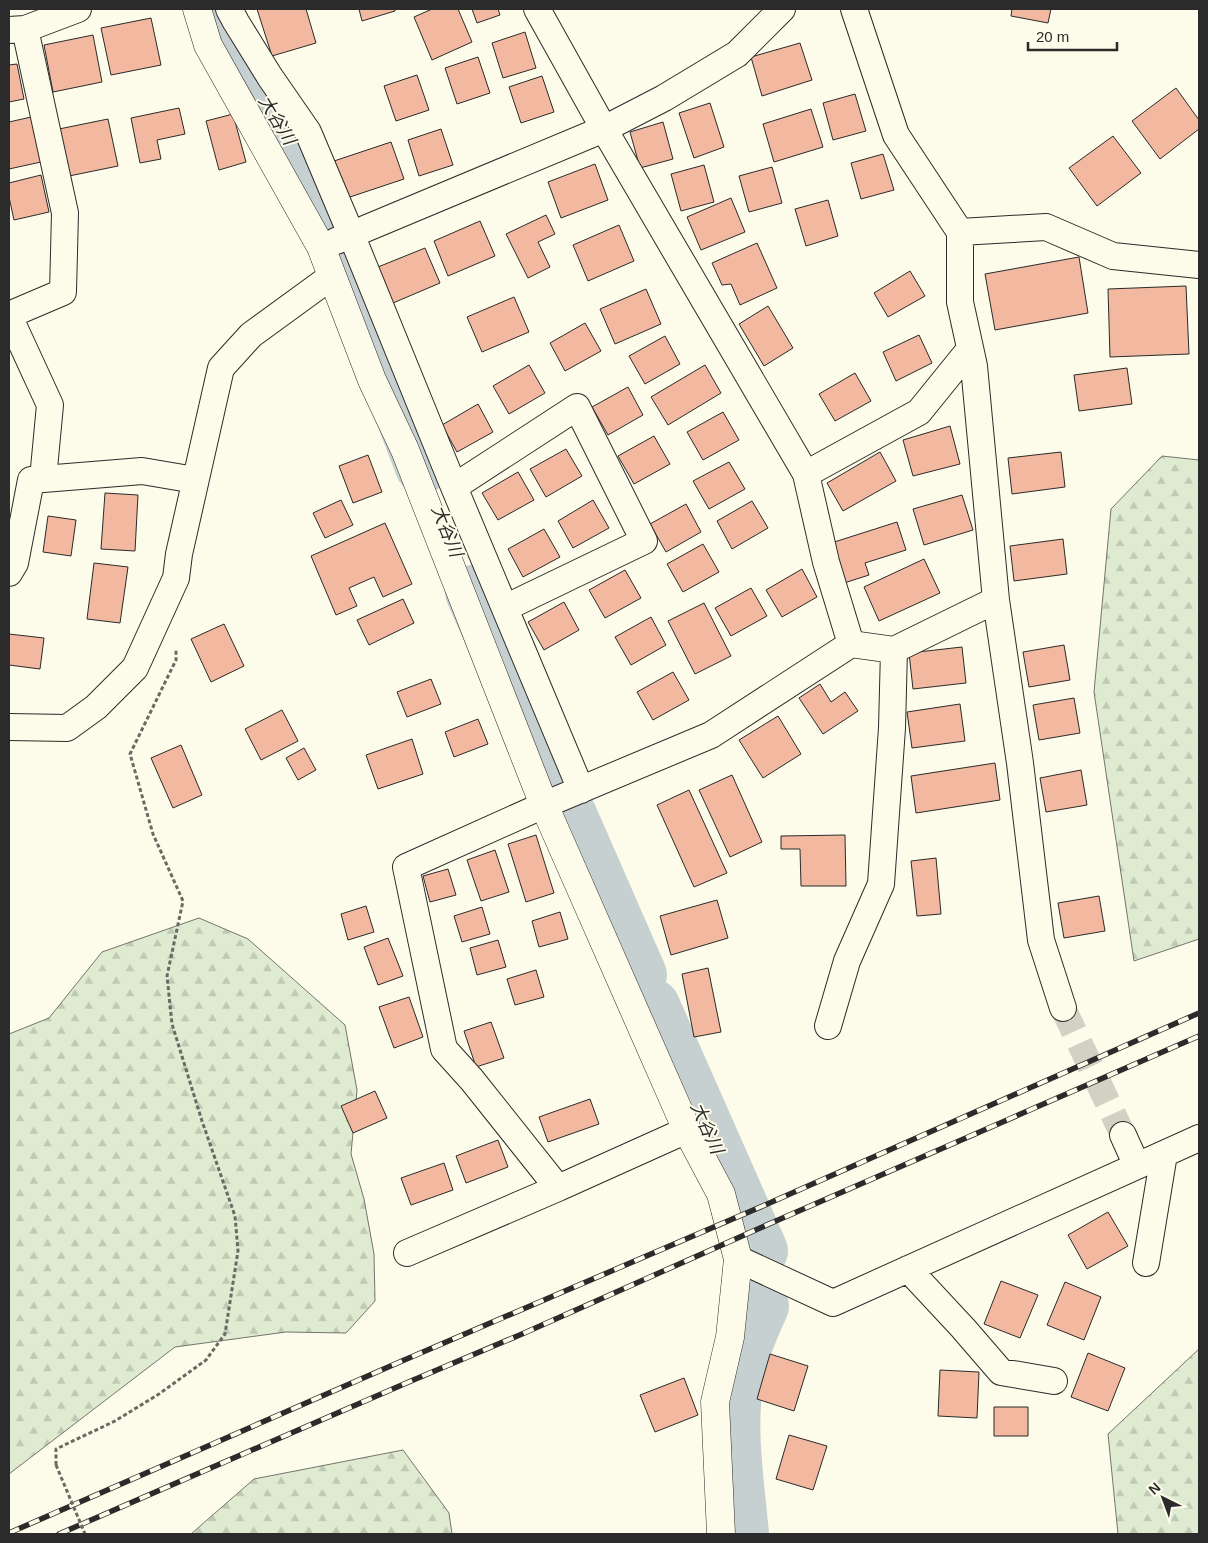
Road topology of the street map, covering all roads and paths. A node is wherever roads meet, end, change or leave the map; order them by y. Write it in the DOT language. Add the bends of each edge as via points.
graph roads {
  1 [pos="78,9"];
  2 [pos="197,9"];
  3 [pos="229,9"];
  4 [pos="537,9"];
  5 [pos="782,9"];
  6 [pos="854,9"];
  7 [pos="17,30"];
  8 [pos="604,129"];
  9 [pos="960,232"];
  10 [pos="352,234"];
  11 [pos="321,247"];
  12 [pos="1199,265"];
  13 [pos="332,276"];
  14 [pos="9,316"];
  15 [pos="970,349"];
  16 [pos="806,474"];
  17 [pos="43,479"];
  18 [pos="195,480"];
  19 [pos="454,487"];
  20 [pos="9,573"];
  21 [pos="996,600"];
  22 [pos="505,608"];
  23 [pos="176,642"];
  24 [pos="851,644"];
  25 [pos="894,650"];
  26 [pos="9,727"];
  27 [pos="581,790"];
  28 [pos="544,805"];
  29 [pos="1063,1008"];
  30 [pos="828,1026"];
  31 [pos="687,1130"];
  32 [pos="1123,1135"];
  33 [pos="1199,1138"];
  34 [pos="1164,1154"];
  35 [pos="1137,1166"];
  36 [pos="558,1188"];
  37 [pos="407,1253"];
  38 [pos="738,1259"];
  39 [pos="1146,1263"];
  40 [pos="908,1269"];
  41 [pos="1054,1381"];
  42 [pos="86,1534"];
  43 [pos="721,1534"];
  1 -- 7 [label="street"];
  2 -- 11 [label="street" via="208,45"];
  3 -- 10 [label="street" via="308,132"];
  4 -- 8 [label="street"];
  5 -- 8 [label="street" via="737,54"];
  6 -- 9 [label="street" via="896,135"];
  7 -- 14 [label="street" via="65,213 63,292"];
  8 -- 10 [label="street"];
  8 -- 16 [label="street"];
  9 -- 12 [label="street" via="1046,228 1113,256"];
  9 -- 15 [label="street" via="960,302"];
  10 -- 11 [label="street"];
  10 -- 19 [label="street"];
  11 -- 13 [label="street"];
  13 -- 18 [label="street" via="251,335 221,368"];
  13 -- 28 [label="street" via="372,380 405,450"];
  14 -- 17 [label="street" via="50,405"];
  15 -- 16 [label="street" via="919,412"];
  15 -- 21 [label="street"];
  16 -- 24 [label="street" via="826,562"];
  17 -- 18 [label="street" via="142,471"];
  17 -- 20 [label="street" via="31,480 15,563"];
  18 -- 26 [label="street" via="176,578 135,668 96,707 67,728"];
  19 -- 22 [label="street"];
  19 -- 22 [label="street" via="577,407 644,541"];
  21 -- 25 [label="street"];
  21 -- 29 [label="street" via="1041,940"];
  22 -- 27 [label="street"];
  23 -- 42 [label="path, bridge" via="176,660 130,754 153,834 183,901 167,976 172,1024 235,1216 238,1251 225,1334 206,1360 123,1416 56,1449 56,1466"];
  24 -- 25 [label="street"];
  24 -- 27 [label="street" via="711,735"];
  25 -- 30 [label="street" via="881,884 847,961"];
  27 -- 28 [label="street"];
  28 -- 31 [label="street"];
  28 -- 36 [label="street" via="406,867 444,1049"];
  31 -- 36 [label="street"];
  31 -- 38 [label="street" via="721,1194"];
  32 -- 35 [label="street"];
  33 -- 34 [label="street"];
  34 -- 35 [label="street"];
  34 -- 39 [label="street"];
  35 -- 40 [label="street"];
  36 -- 37 [label="street"];
  38 -- 40 [label="street" via="833,1303"];
  38 -- 43 [label="street" via="730,1338 715,1402"];
  40 -- 41 [label="street" via="1001,1372"];
}
